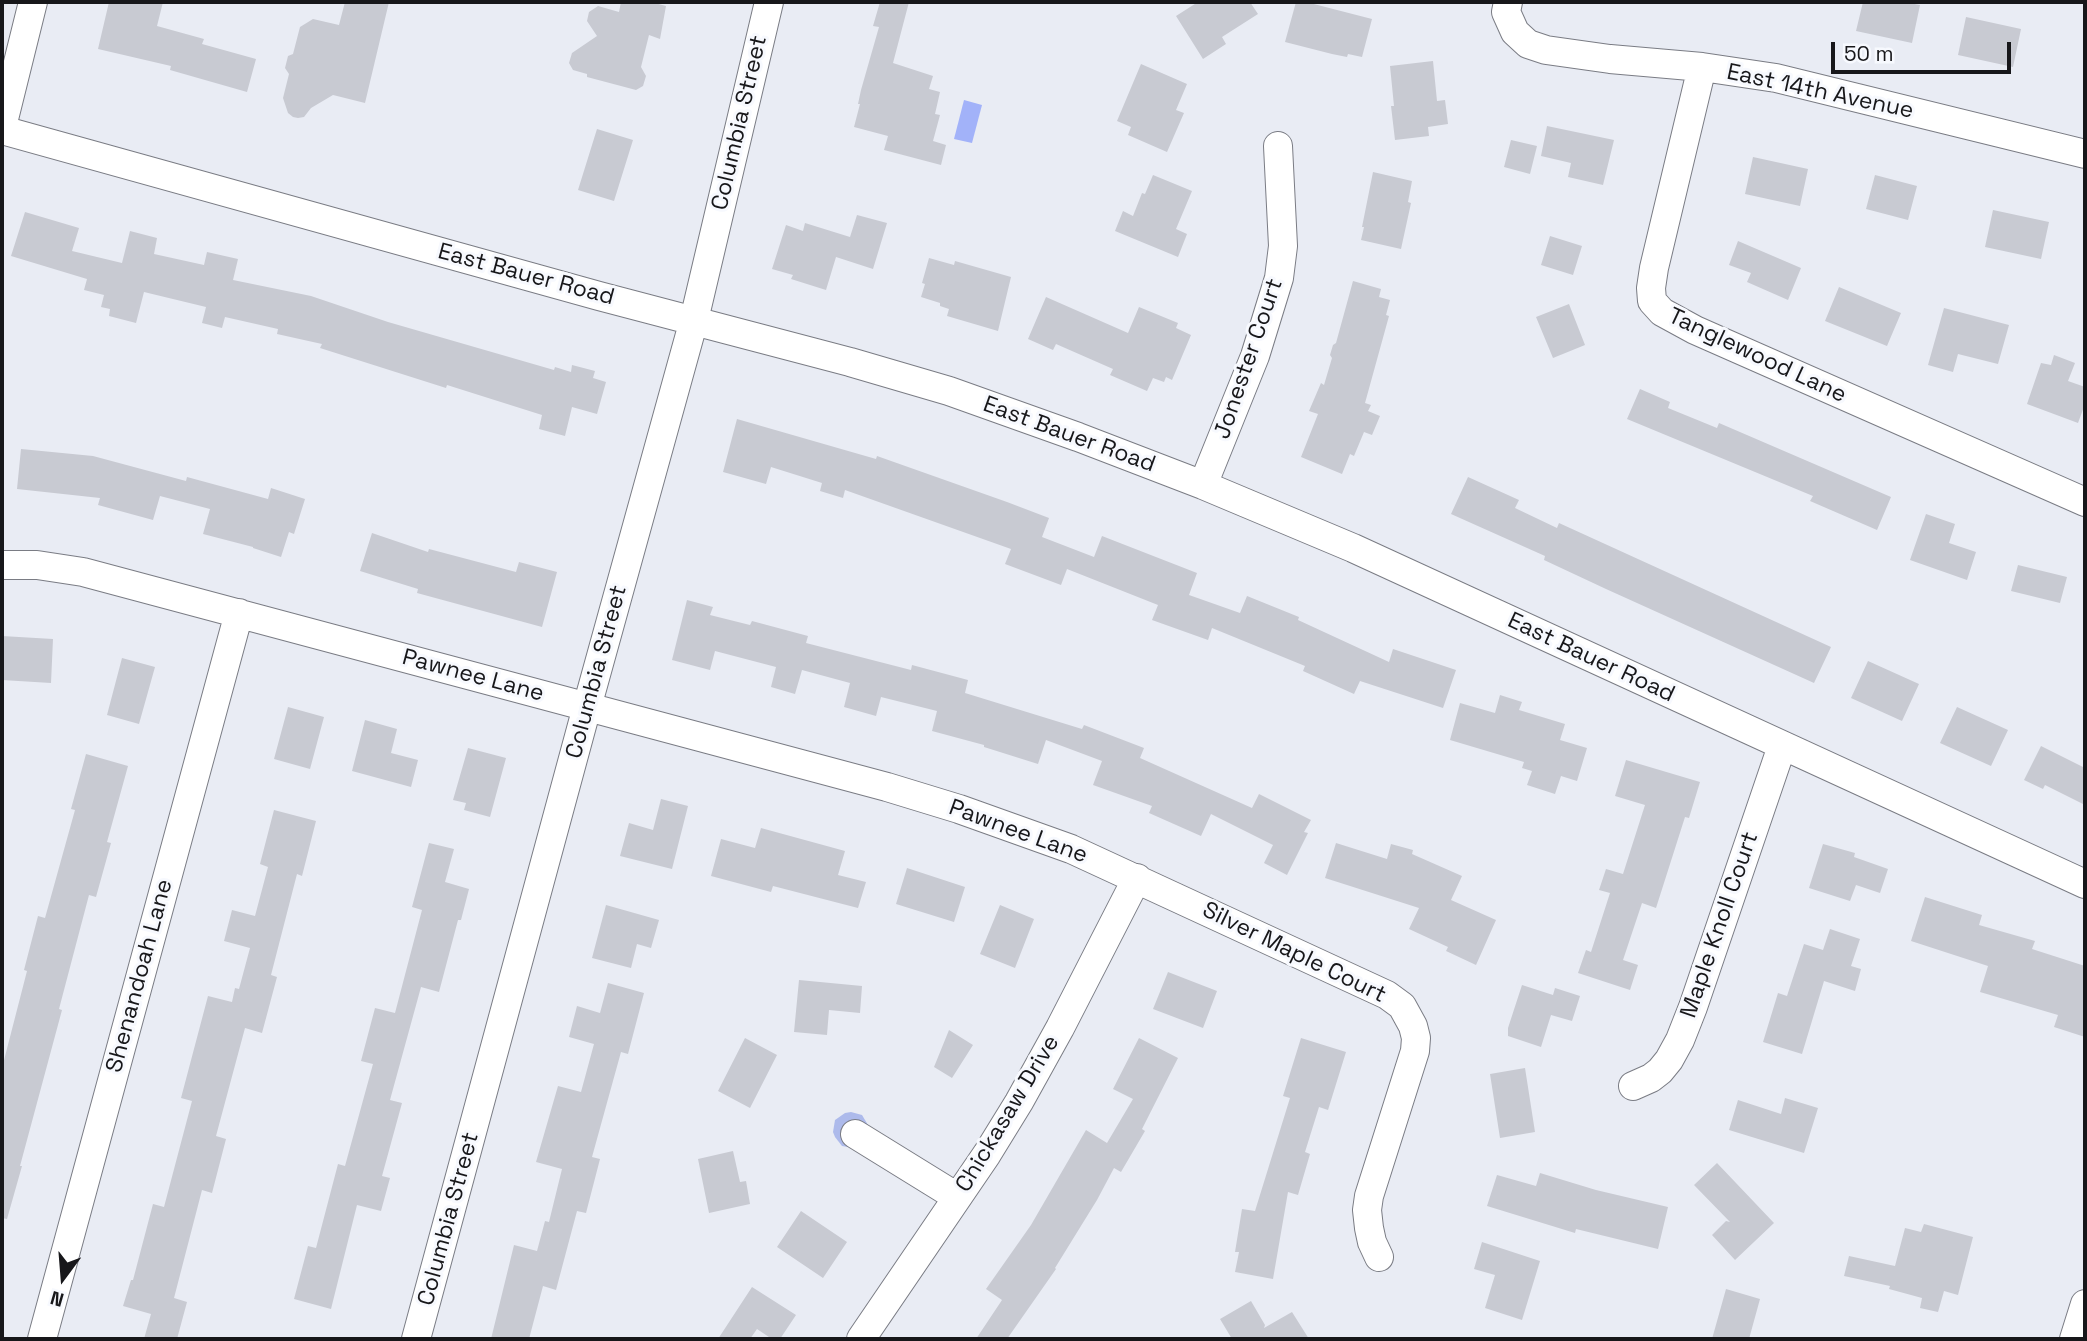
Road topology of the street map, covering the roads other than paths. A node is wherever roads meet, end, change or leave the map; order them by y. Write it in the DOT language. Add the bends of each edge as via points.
graph roads {
  1 [pos="33,2"];
  2 [pos="769,2"];
  3 [pos="1508,2"];
  4 [pos="1702,67"];
  5 [pos="2,129"];
  6 [pos="1278,146"];
  7 [pos="2085,154"];
  8 [pos="694,320"];
  9 [pos="1203,485"];
  10 [pos="2085,502"];
  11 [pos="2,565"];
  12 [pos="239,613"];
  13 [pos="587,707"];
  14 [pos="1782,746"];
  15 [pos="1137,878"];
  16 [pos="2085,884"];
  17 [pos="1633,1086"];
  18 [pos="855,1134"];
  19 [pos="957,1197"];
  20 [pos="1379,1257"];
  21 [pos="2085,1304"];
  22 [pos="41,1339"];
  23 [pos="416,1339"];
  24 [pos="861,1339"];
  25 [pos="2074,1339"];
  1 -- 5 [label="street"];
  2 -- 8 [label="street, Columbia Street"];
  3 -- 4 [label="street, East 14th Avenue" via="1506,12 1515,32 1528,44 1610,59"];
  4 -- 7 [label="street, East 14th Avenue" via="1776,78"];
  4 -- 10 [label="street, Tanglewood Lane" via="1650,288 1652,301 1661,312"];
  5 -- 8 [label="street, East Bauer Road"];
  6 -- 9 [label="street, Jonester Court" via="1283,246 1279,278 1255,356"];
  8 -- 9 [label="street, East Bauer Road" via="949,391"];
  8 -- 13 [label="street, Columbia Street"];
  9 -- 14 [label="street, East Bauer Road" via="1353,548"];
  11 -- 12 [label="street, Pawnee Lane" via="83,572"];
  12 -- 13 [label="street, Pawnee Lane"];
  12 -- 22 [label="street, Shenandoah Lane"];
  13 -- 15 [label="street, Pawnee Lane" via="959,809"];
  13 -- 23 [label="street, Columbia Street"];
  14 -- 16 [label="street, East Bauer Road"];
  14 -- 17 [label="street, Maple Knoll Court" via="1680,1040 1660,1071"];
  15 -- 19 [label="street, Chickasaw Drive" via="1019,1102"];
  15 -- 20 [label="street, Silver Maple Court" via="1402,1006 1413,1026 1416,1051 1369,1196 1369,1228"];
  18 -- 19 [label="street"];
  19 -- 24 [label="street, Chickasaw Drive"];
  21 -- 25 [label="street"];
}
